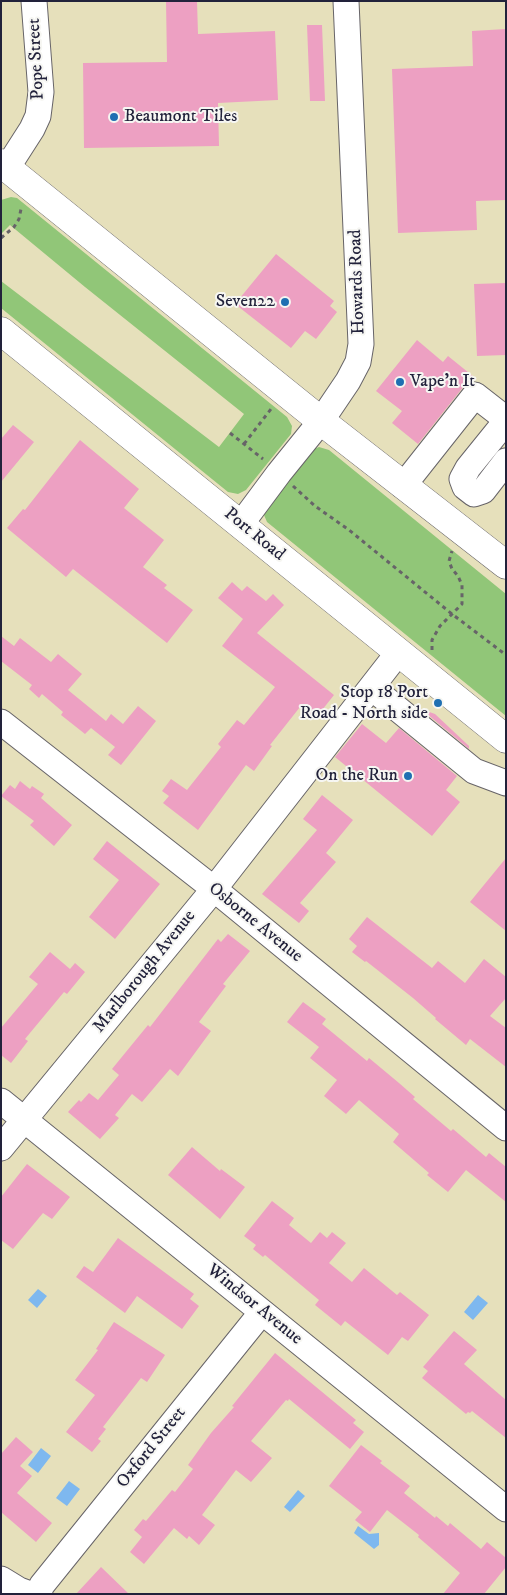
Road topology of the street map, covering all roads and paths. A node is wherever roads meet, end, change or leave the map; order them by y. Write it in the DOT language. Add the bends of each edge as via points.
graph roads {
  1 [pos="34,1"];
  2 [pos="346,1"];
  3 [pos="3,169"];
  4 [pos="22,205"];
  5 [pos="1,238"];
  6 [pos="1,331"];
  7 [pos="273,405"];
  8 [pos="506,420"];
  9 [pos="321,422"];
  10 [pos="230,433"];
  11 [pos="244,444"];
  12 [pos="506,461"];
  13 [pos="266,462"];
  14 [pos="287,480"];
  15 [pos="403,486"];
  16 [pos="241,524"];
  17 [pos="452,551"];
  18 [pos="506,565"];
  19 [pos="452,614"];
  20 [pos="398,653"];
  21 [pos="430,654"];
  22 [pos="506,655"];
  23 [pos="372,688"];
  24 [pos="1,722"];
  25 [pos="506,739"];
  26 [pos="506,783"];
  27 [pos="214,890"];
  28 [pos="1,1101"];
  29 [pos="24,1120"];
  30 [pos="506,1128"];
  31 [pos="1,1148"];
  32 [pos="262,1312"];
  33 [pos="506,1510"];
  34 [pos="1,1579"];
  35 [pos="37,1591"];
  1 -- 3 [label="street, Pope Street" via="41,92 38,116"];
  2 -- 9 [label="street, Howards Road" via="361,344 358,362"];
  3 -- 9 [label="highway"];
  4 -- 5 [label="path" via="14,227"];
  6 -- 16 [label="highway, Port Road"];
  7 -- 11 [label="path"];
  8 -- 12 [label="street" via="468,468 462,479 466,487 474,494 483,491"];
  8 -- 15 [label="street" via="475,395"];
  9 -- 15 [label="highway"];
  9 -- 16 [label="street, Howards Road"];
  10 -- 11 [label="path"];
  11 -- 13 [label="path"];
  14 -- 19 [label="path" via="315,506"];
  15 -- 18 [label="highway"];
  16 -- 20 [label="highway, Port Road"];
  17 -- 19 [label="path" via="449,561 458,576 463,596 462,604"];
  19 -- 21 [label="path" via="432,640"];
  19 -- 22 [label="path"];
  20 -- 23 [label="street, Marlborough Avenue"];
  20 -- 25 [label="highway, Port Road"];
  23 -- 26 [label="street" via="474,772"];
  23 -- 27 [label="street, Marlborough Avenue"];
  24 -- 27 [label="street, Osborne Avenue"];
  27 -- 29 [label="street, Marlborough Avenue"];
  27 -- 30 [label="street, Osborne Avenue"];
  28 -- 29 [label="street, Windsor Avenue"];
  29 -- 31 [label="street, Marlborough Avenue"];
  29 -- 32 [label="street, Windsor Avenue"];
  32 -- 33 [label="street, Windsor Avenue"];
  32 -- 35 [label="street, Oxford Street"];
  34 -- 35 [label="street" via="18,1590"];
}
